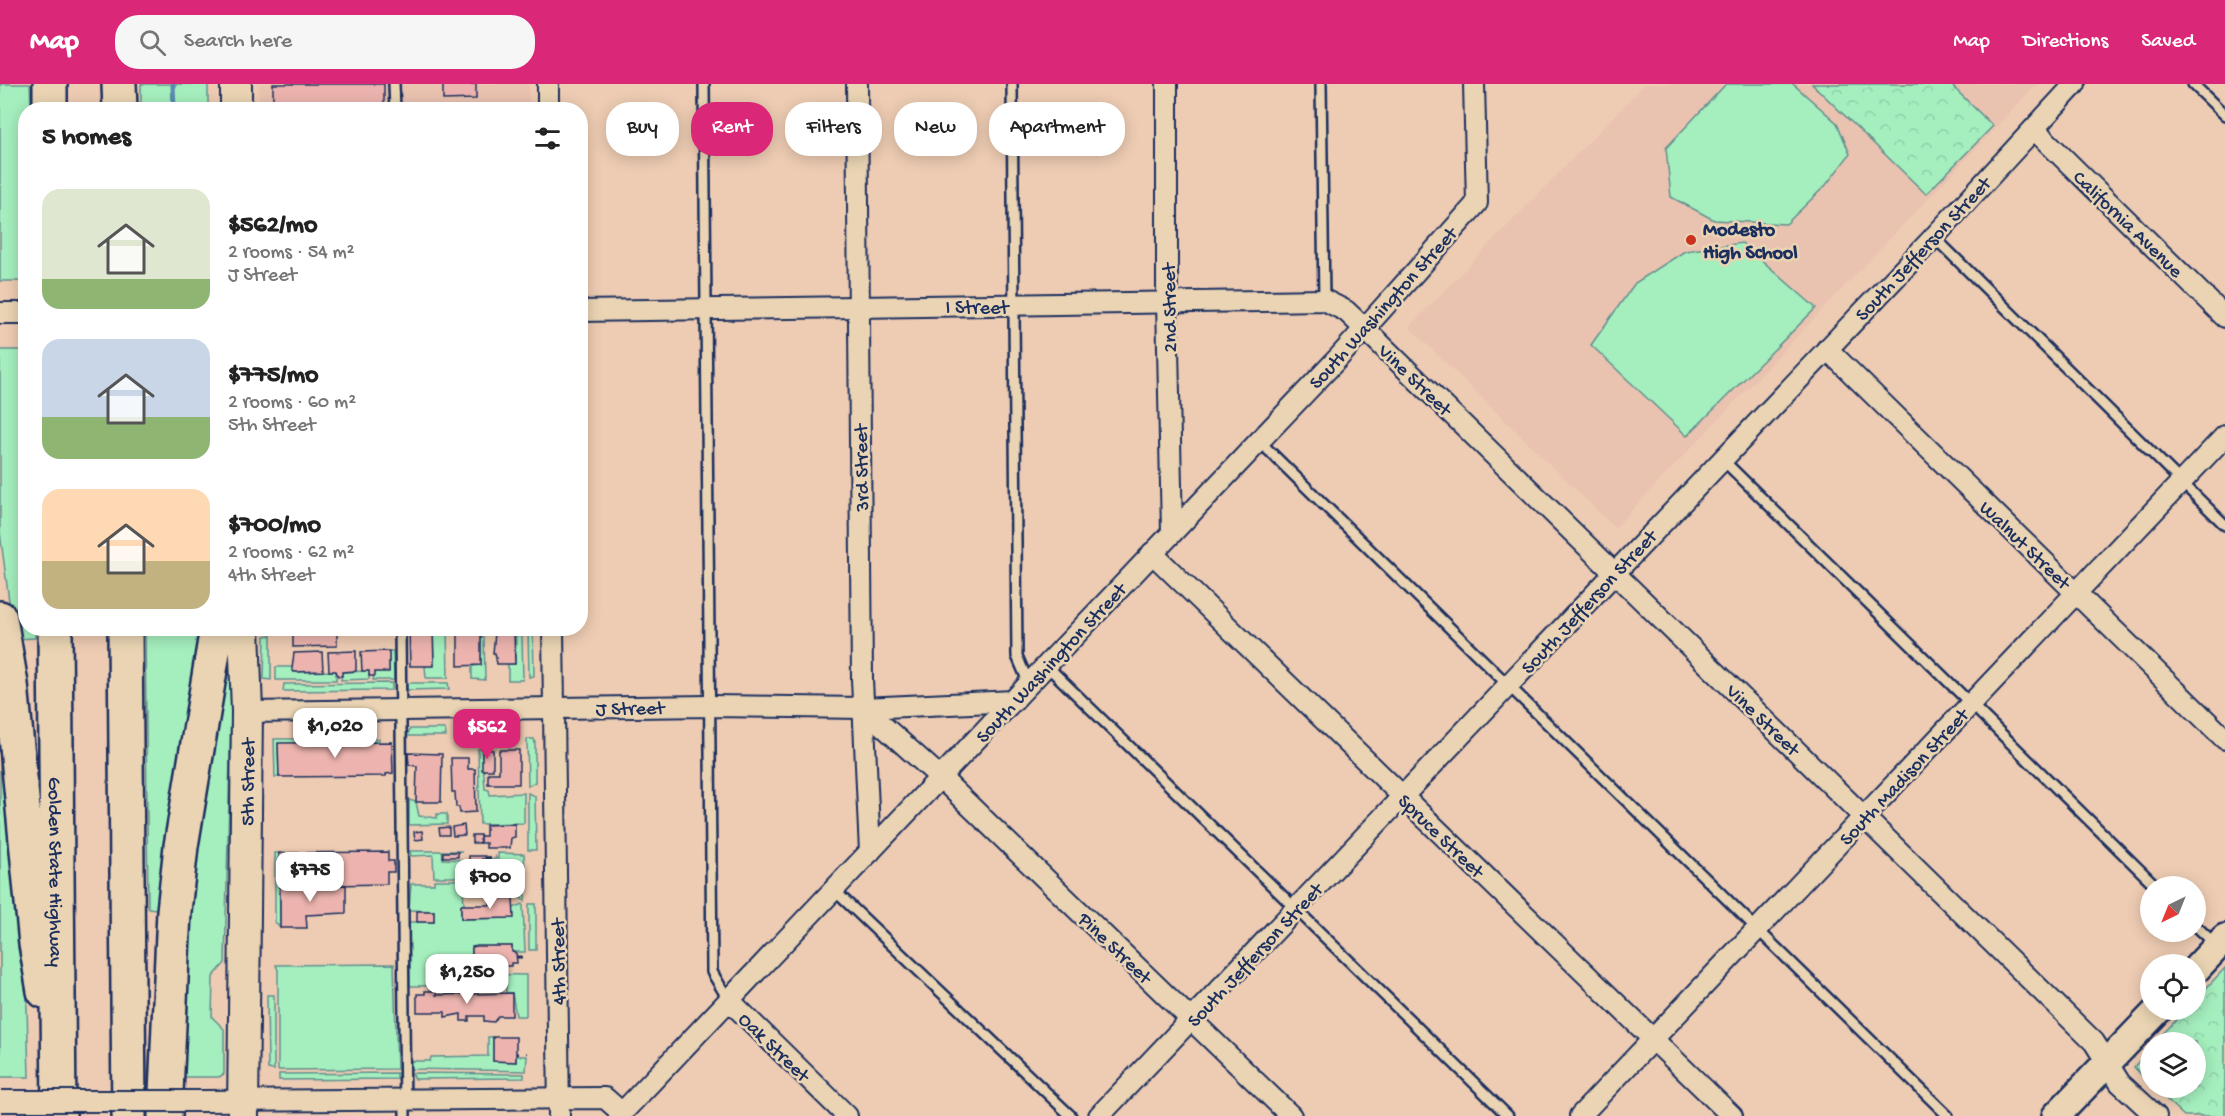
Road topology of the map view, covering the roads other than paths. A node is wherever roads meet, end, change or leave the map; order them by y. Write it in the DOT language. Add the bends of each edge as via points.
graph roads {
  1 [pos="50,84"];
  2 [pos="119,84"];
  3 [pos="236,84"];
  4 [pos="394,84"];
  5 [pos="548,84"];
  6 [pos="704,84"];
  7 [pos="857,84"];
  8 [pos="1012,84"];
  9 [pos="1167,84"];
  10 [pos="1321,84"];
  11 [pos="1474,84"];
  12 [pos="2075,84"];
  13 [pos="2193,84"];
  14 [pos="50,102"];
  15 [pos="120,102"];
  16 [pos="236,102"];
  17 [pos="395,102"];
  18 [pos="548,102"];
  19 [pos="2225,115"];
  20 [pos="2034,129"];
  21 [pos="1934,237"];
  22 [pos="1324,300"];
  23 [pos="1167,303"];
  24 [pos="859,306"];
  25 [pos="1014,306"];
  26 [pos="706,308"];
  27 [pos="588,310"];
  28 [pos="2225,317"];
  29 [pos="1364,328"];
  30 [pos="1827,349"];
  31 [pos="2225,436"];
  32 [pos="1258,440"];
  33 [pos="1723,460"];
  34 [pos="2181,482"];
  35 [pos="2225,525"];
  36 [pos="1172,532"];
  37 [pos="1152,553"];
  38 [pos="1615,573"];
  39 [pos="2076,593"];
  40 [pos="0,618"];
  41 [pos="55,636"];
  42 [pos="125,636"];
  43 [pos="216,636"];
  44 [pos="244,636"];
  45 [pos="400,636"];
  46 [pos="553,636"];
  47 [pos="1047,666"];
  48 [pos="1029,684"];
  49 [pos="1510,685"];
  50 [pos="1014,701"];
  51 [pos="1970,704"];
  52 [pos="710,706"];
  53 [pos="553,708"];
  54 [pos="863,708"];
  55 [pos="247,712"];
  56 [pos="401,712"];
  57 [pos="2225,739"];
  58 [pos="941,778"];
  59 [pos="1402,797"];
  60 [pos="1865,818"];
  61 [pos="870,852"];
  62 [pos="2146,876"];
  63 [pos="834,890"];
  64 [pos="1296,908"];
  65 [pos="1759,928"];
  66 [pos="2206,932"];
  67 [pos="2221,942"];
  68 [pos="2206,958"];
  69 [pos="730,1001"];
  70 [pos="1191,1020"];
  71 [pos="2148,1020"];
  72 [pos="1653,1039"];
  73 [pos="2108,1062"];
  74 [pos="58,1066"];
  75 [pos="0,1101"];
  76 [pos="559,1107"];
  77 [pos="405,1108"];
  78 [pos="243,1109"];
  79 [pos="622,1115"];
  80 [pos="59,1116"];
  81 [pos="129,1116"];
  82 [pos="165,1116"];
  83 [pos="847,1116"];
  84 [pos="1071,1116"];
  85 [pos="1099,1116"];
  86 [pos="1291,1116"];
  87 [pos="1508,1116"];
  88 [pos="1580,1116"];
  89 [pos="1732,1116"];
  90 [pos="1948,1116"];
  91 [pos="2056,1116"];
  92 [pos="2156,1116"];
  1 -- 14 [label="highway"];
  2 -- 15 [label="highway"];
  3 -- 16 [label="main road"];
  4 -- 17 [label="lane"];
  5 -- 18 [label="street"];
  6 -- 26 [label="lane"];
  7 -- 24 [label="street, 3rd Street"];
  8 -- 25 [label="lane"];
  9 -- 23 [label="street, 2nd Street"];
  10 -- 22 [label="lane"];
  11 -- 29 [label="street, South Washington Street" via="1477,203"];
  12 -- 20 [label="street, South Jefferson Street"];
  13 -- 19 [label="lane"];
  20 -- 21 [label="street, South Jefferson Street"];
  20 -- 28 [label="street, California Avenue"];
  21 -- 30 [label="street, South Jefferson Street"];
  21 -- 34 [label="lane"];
  22 -- 23 [label="street, I Street"];
  22 -- 29 [label="street" via="1346,311"];
  23 -- 25 [label="street, I Street"];
  23 -- 36 [label="street, 2nd Street"];
  24 -- 25 [label="street, I Street"];
  24 -- 26 [label="street, I Street"];
  24 -- 54 [label="street, 3rd Street"];
  25 -- 48 [label="lane" via="1017,656"];
  26 -- 27 [label="street, I Street"];
  26 -- 52 [label="lane"];
  29 -- 32 [label="street, South Washington Street"];
  29 -- 38 [label="street, Vine Street"];
  30 -- 33 [label="street, South Jefferson Street"];
  30 -- 39 [label="street, Walnut Street"];
  31 -- 34 [label="street, South Madison Street"];
  32 -- 36 [label="street, South Washington Street"];
  32 -- 49 [label="lane"];
  33 -- 38 [label="street, South Jefferson Street"];
  33 -- 51 [label="lane"];
  34 -- 35 [label="lane"];
  34 -- 39 [label="street, South Madison Street"];
  36 -- 37 [label="street, South Washington Street"];
  37 -- 47 [label="street, South Washington Street"];
  37 -- 59 [label="street, Spruce Street"];
  38 -- 49 [label="street, South Jefferson Street"];
  38 -- 60 [label="street, Vine Street"];
  39 -- 51 [label="street, South Madison Street"];
  39 -- 57 [label="street, Walnut Street"];
  40 -- 74 [label="highway" via="11,684 36,944"];
  41 -- 74 [label="highway, Golden State Highway"];
  42 -- 81 [label="highway"];
  43 -- 82 [label="highway" via="174,911"];
  44 -- 55 [label="main road, 5th Street"];
  45 -- 56 [label="lane"];
  46 -- 53 [label="street, 4th Street"];
  47 -- 48 [label="street, South Washington Street"];
  47 -- 64 [label="lane"];
  48 -- 50 [label="street, South Washington Street"];
  49 -- 59 [label="street, South Jefferson Street"];
  49 -- 65 [label="lane"];
  50 -- 54 [label="street, J Street"];
  50 -- 58 [label="street, South Washington Street"];
  51 -- 60 [label="street, South Madison Street"];
  51 -- 62 [label="lane"];
  52 -- 53 [label="street, J Street"];
  52 -- 54 [label="street, J Street"];
  52 -- 69 [label="lane" via="712,972"];
  53 -- 56 [label="street, J Street"];
  53 -- 76 [label="street, 4th Street"];
  54 -- 58 [label="street, Pine Street"];
  54 -- 61 [label="street, 3rd Street"];
  55 -- 56 [label="street, J Street"];
  55 -- 78 [label="main road, 5th Street"];
  56 -- 77 [label="lane"];
  58 -- 61 [label="street, South Washington Street"];
  58 -- 70 [label="street, Pine Street"];
  59 -- 64 [label="street, South Jefferson Street"];
  59 -- 72 [label="street, Spruce Street"];
  60 -- 65 [label="street, South Madison Street"];
  60 -- 73 [label="street, Vine Street" via="2094,1041"];
  61 -- 63 [label="street, South Washington Street"];
  63 -- 69 [label="street, South Washington Street"];
  63 -- 84 [label="lane"];
  64 -- 70 [label="street, South Jefferson Street"];
  64 -- 87 [label="lane"];
  65 -- 72 [label="street, South Madison Street"];
  65 -- 90 [label="lane"];
  66 -- 67 [label="lane"];
  67 -- 68 [label="street"];
  69 -- 79 [label="street, South Washington Street"];
  69 -- 83 [label="street, Oak Street"];
  70 -- 85 [label="street, South Jefferson Street"];
  70 -- 86 [label="street, Pine Street"];
  71 -- 73 [label="street"];
  72 -- 88 [label="street, South Madison Street"];
  72 -- 89 [label="street, Spruce Street"];
  73 -- 91 [label="street"];
  73 -- 92 [label="street, Vine Street" via="2120,1083"];
  74 -- 80 [label="highway, Golden State Highway"];
  75 -- 78 [label="street, bridge" via="205,1101"];
  76 -- 77 [label="street"];
  76 -- 79 [label="street" via="605,1098"];
  77 -- 78 [label="street"];
}
